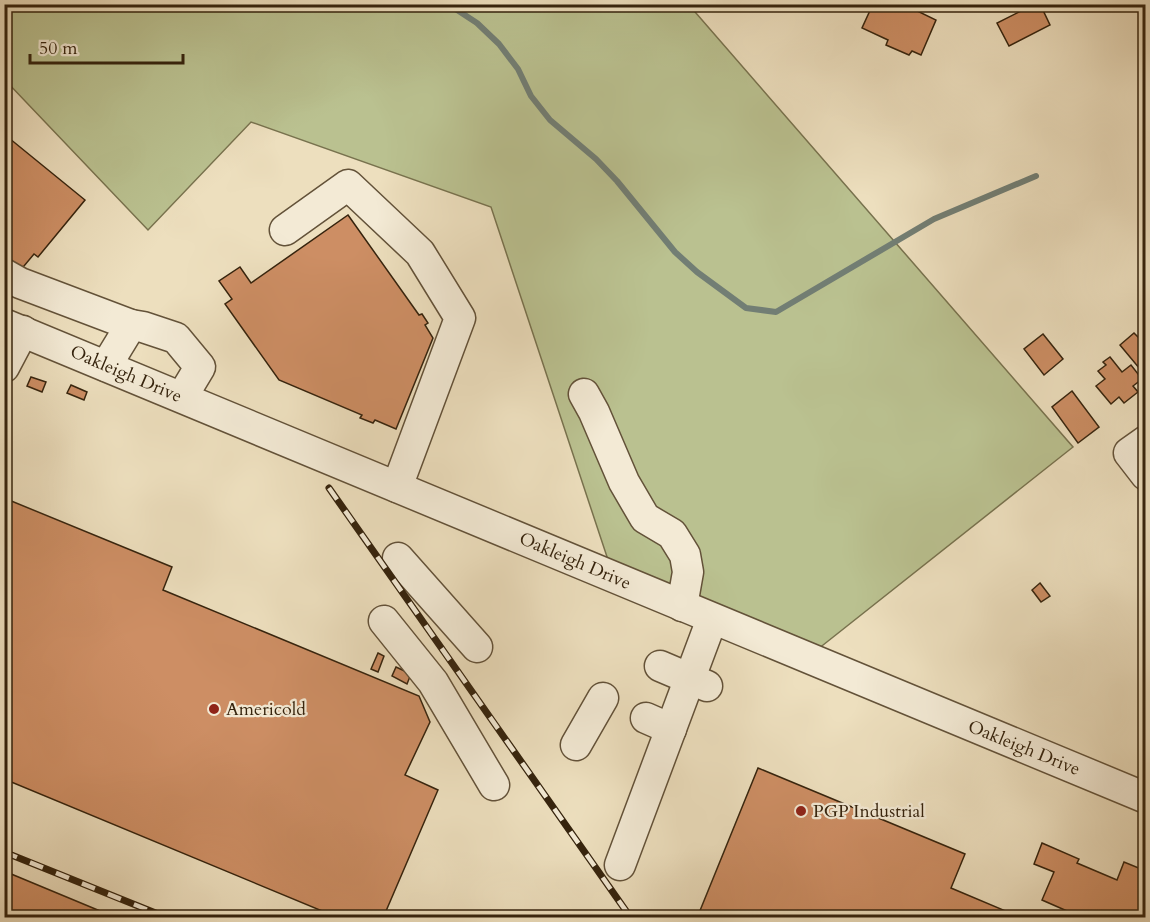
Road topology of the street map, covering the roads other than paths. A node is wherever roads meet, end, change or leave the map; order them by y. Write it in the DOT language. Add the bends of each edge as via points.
graph roads {
  1 [pos="285,230"];
  2 [pos="4,274"];
  3 [pos="131,325"];
  4 [pos="14,328"];
  5 [pos="106,366"];
  6 [pos="4,367"];
  7 [pos="584,394"];
  8 [pos="182,397"];
  9 [pos="1146,441"];
  10 [pos="1146,475"];
  11 [pos="397,487"];
  12 [pos="398,558"];
  13 [pos="682,606"];
  14 [pos="712,619"];
  15 [pos="384,621"];
  16 [pos="477,647"];
  17 [pos="660,666"];
  18 [pos="699,682"];
  19 [pos="603,698"];
  20 [pos="576,745"];
  21 [pos="494,785"];
  22 [pos="1146,798"];
  23 [pos="620,865"];
  1 -- 11 [label="street" via="348,184 420,253 460,318"];
  2 -- 3 [label="street"];
  3 -- 5 [label="street"];
  3 -- 8 [label="street" via="176,338 200,367"];
  4 -- 5 [label="street, Oakleigh Drive"];
  4 -- 6 [label="street"];
  5 -- 8 [label="street, Oakleigh Drive"];
  7 -- 13 [label="street" via="645,518 672,534 685,555 688,572"];
  8 -- 11 [label="street, Oakleigh Drive"];
  9 -- 10 [label="street" via="1130,453"];
  11 -- 13 [label="street, Oakleigh Drive"];
  12 -- 16 [label="street"];
  13 -- 14 [label="street, Oakleigh Drive"];
  14 -- 18 [label="street"];
  14 -- 22 [label="street, Oakleigh Drive"];
  15 -- 21 [label="street" via="433,682"];
  17 -- 18 [label="street"];
  18 -- 23 [label="street" via="672,718"];
  19 -- 20 [label="street"];
}
